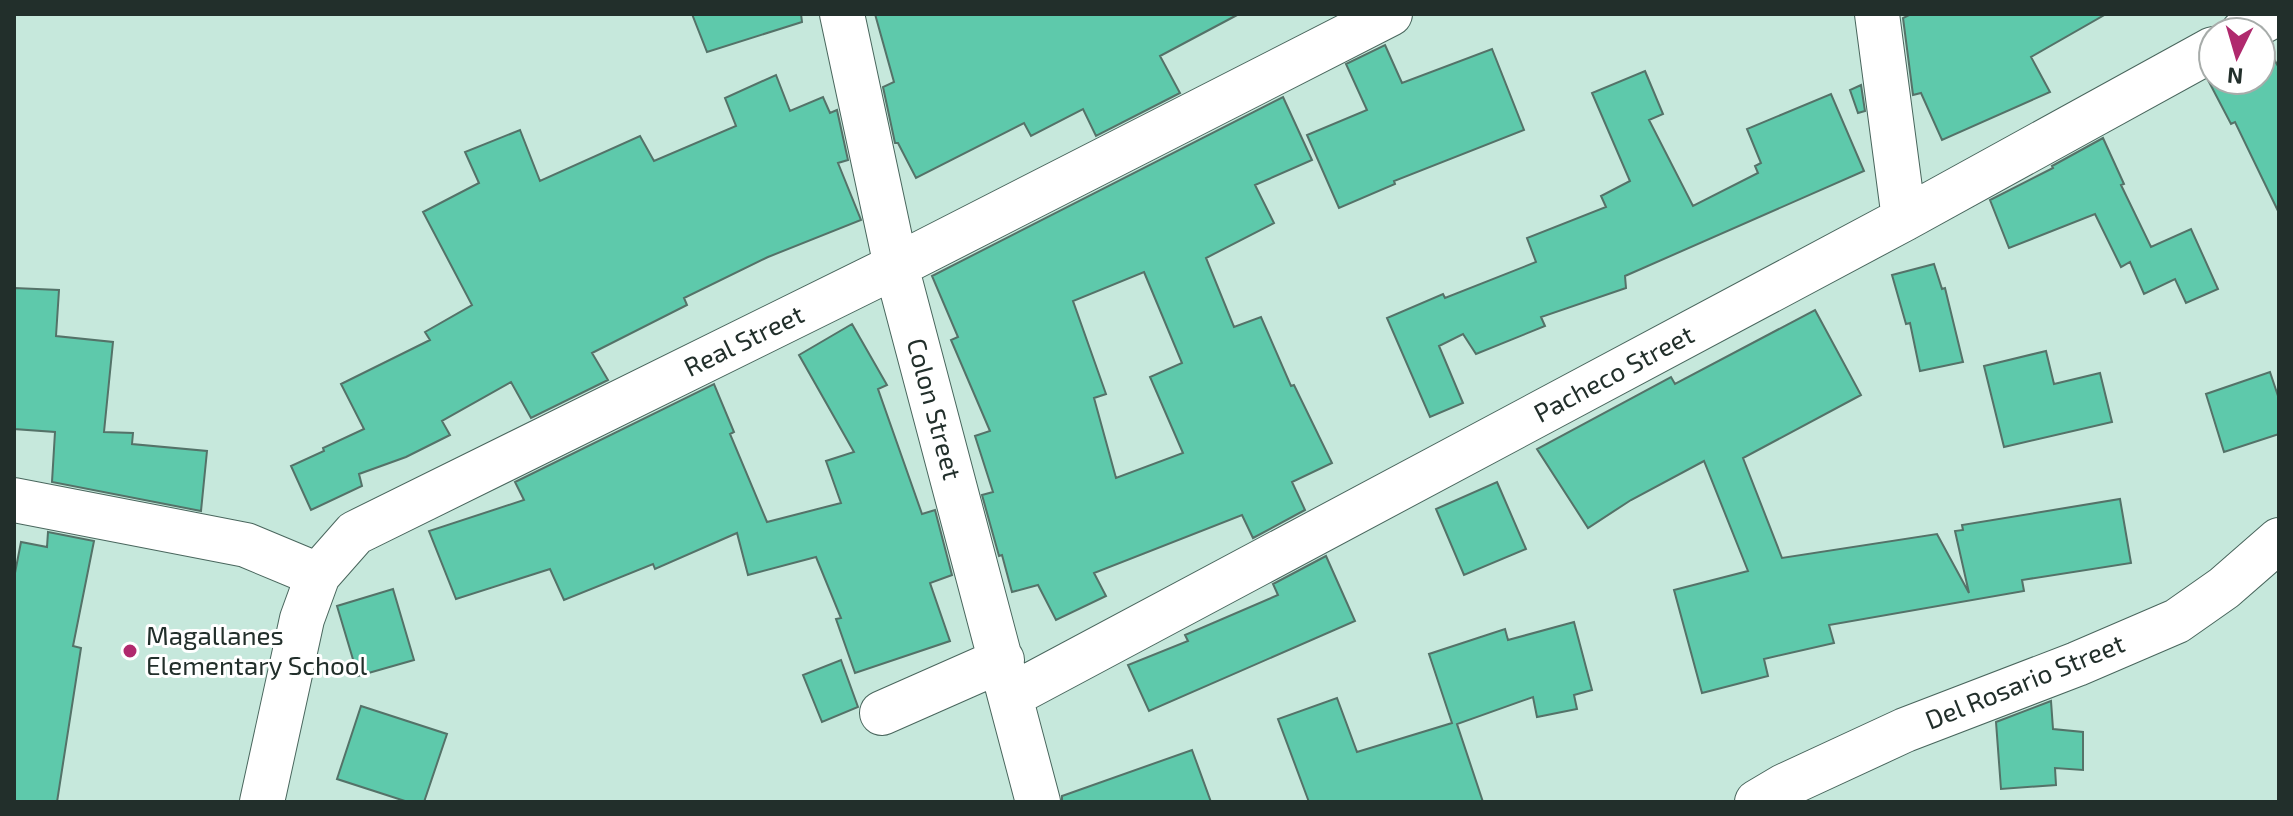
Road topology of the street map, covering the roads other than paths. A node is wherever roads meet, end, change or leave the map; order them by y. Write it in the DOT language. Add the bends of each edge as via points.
graph roads {
  1 [pos="842,14"];
  2 [pos="1390,14"];
  3 [pos="1877,14"];
  4 [pos="2197,58"];
  5 [pos="1904,219"];
  6 [pos="896,266"];
  7 [pos="14,500"];
  8 [pos="2279,540"];
  9 [pos="318,575"];
  10 [pos="1007,677"];
  11 [pos="882,713"];
  12 [pos="262,802"];
  13 [pos="1038,802"];
  14 [pos="1757,802"];
  1 -- 6 [label="street, Colon Street"];
  2 -- 6 [label="street, Real Street"];
  3 -- 5 [label="street"];
  4 -- 5 [label="street, Pacheco Street"];
  5 -- 10 [label="street, Pacheco Street"];
  6 -- 9 [label="street, Real Street" via="355,533"];
  6 -- 10 [label="street, Colon Street"];
  7 -- 9 [label="street" via="246,545"];
  8 -- 14 [label="street, Del Rosario Street" via="2177,621 1905,730"];
  9 -- 12 [label="street, Real Street" via="302,619"];
  10 -- 11 [label="street, Pacheco Street"];
  10 -- 13 [label="street, Colon Street"];
}
